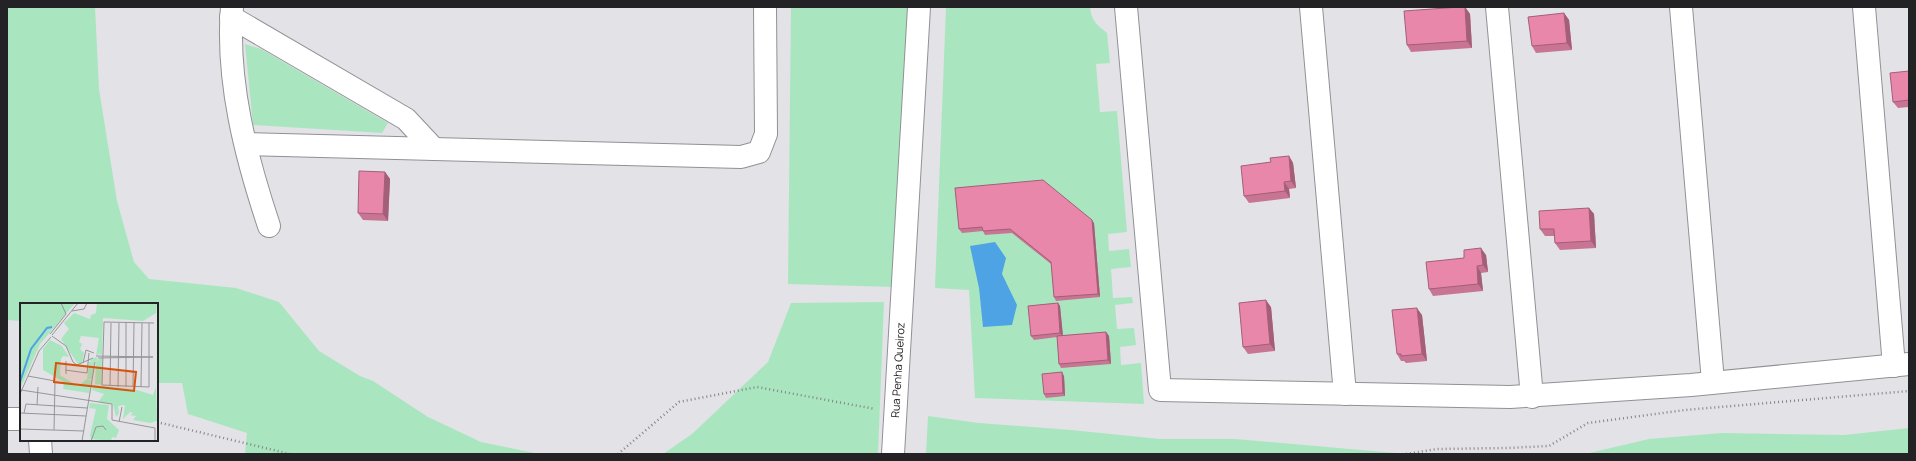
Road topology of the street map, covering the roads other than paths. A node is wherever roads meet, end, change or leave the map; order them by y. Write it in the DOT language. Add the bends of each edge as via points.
graph roads {
  1 [pos="765,7"];
  2 [pos="919,7"];
  3 [pos="1126,7"];
  4 [pos="1311,7"];
  5 [pos="1497,7"];
  6 [pos="1682,7"];
  7 [pos="1864,7"];
  8 [pos="231,12"];
  9 [pos="246,144"];
  10 [pos="434,149"];
  11 [pos="269,226"];
  12 [pos="1901,365"];
  13 [pos="1713,382"];
  14 [pos="1345,394"];
  15 [pos="1532,396"];
  16 [pos="7,419"];
  17 [pos="20,419"];
  18 [pos="40,441"];
  19 [pos="41,454"];
  20 [pos="893,454"];
  1 -- 10 [label="street" via="766,134 759,152 741,157"];
  2 -- 20 [label="street, Rua Penha Queiroz"];
  3 -- 14 [label="street" via="1160,390"];
  4 -- 14 [label="street"];
  5 -- 15 [label="street"];
  6 -- 13 [label="street"];
  7 -- 12 [label="street"];
  8 -- 9 [label="street" via="235,90"];
  8 -- 10 [label="street" via="406,119"];
  9 -- 10 [label="street"];
  9 -- 11 [label="street" via="254,181"];
  12 -- 13 [label="street"];
  13 -- 15 [label="street"];
  14 -- 15 [label="street"];
  16 -- 17 [label="street"];
  18 -- 19 [label="street"];
}
